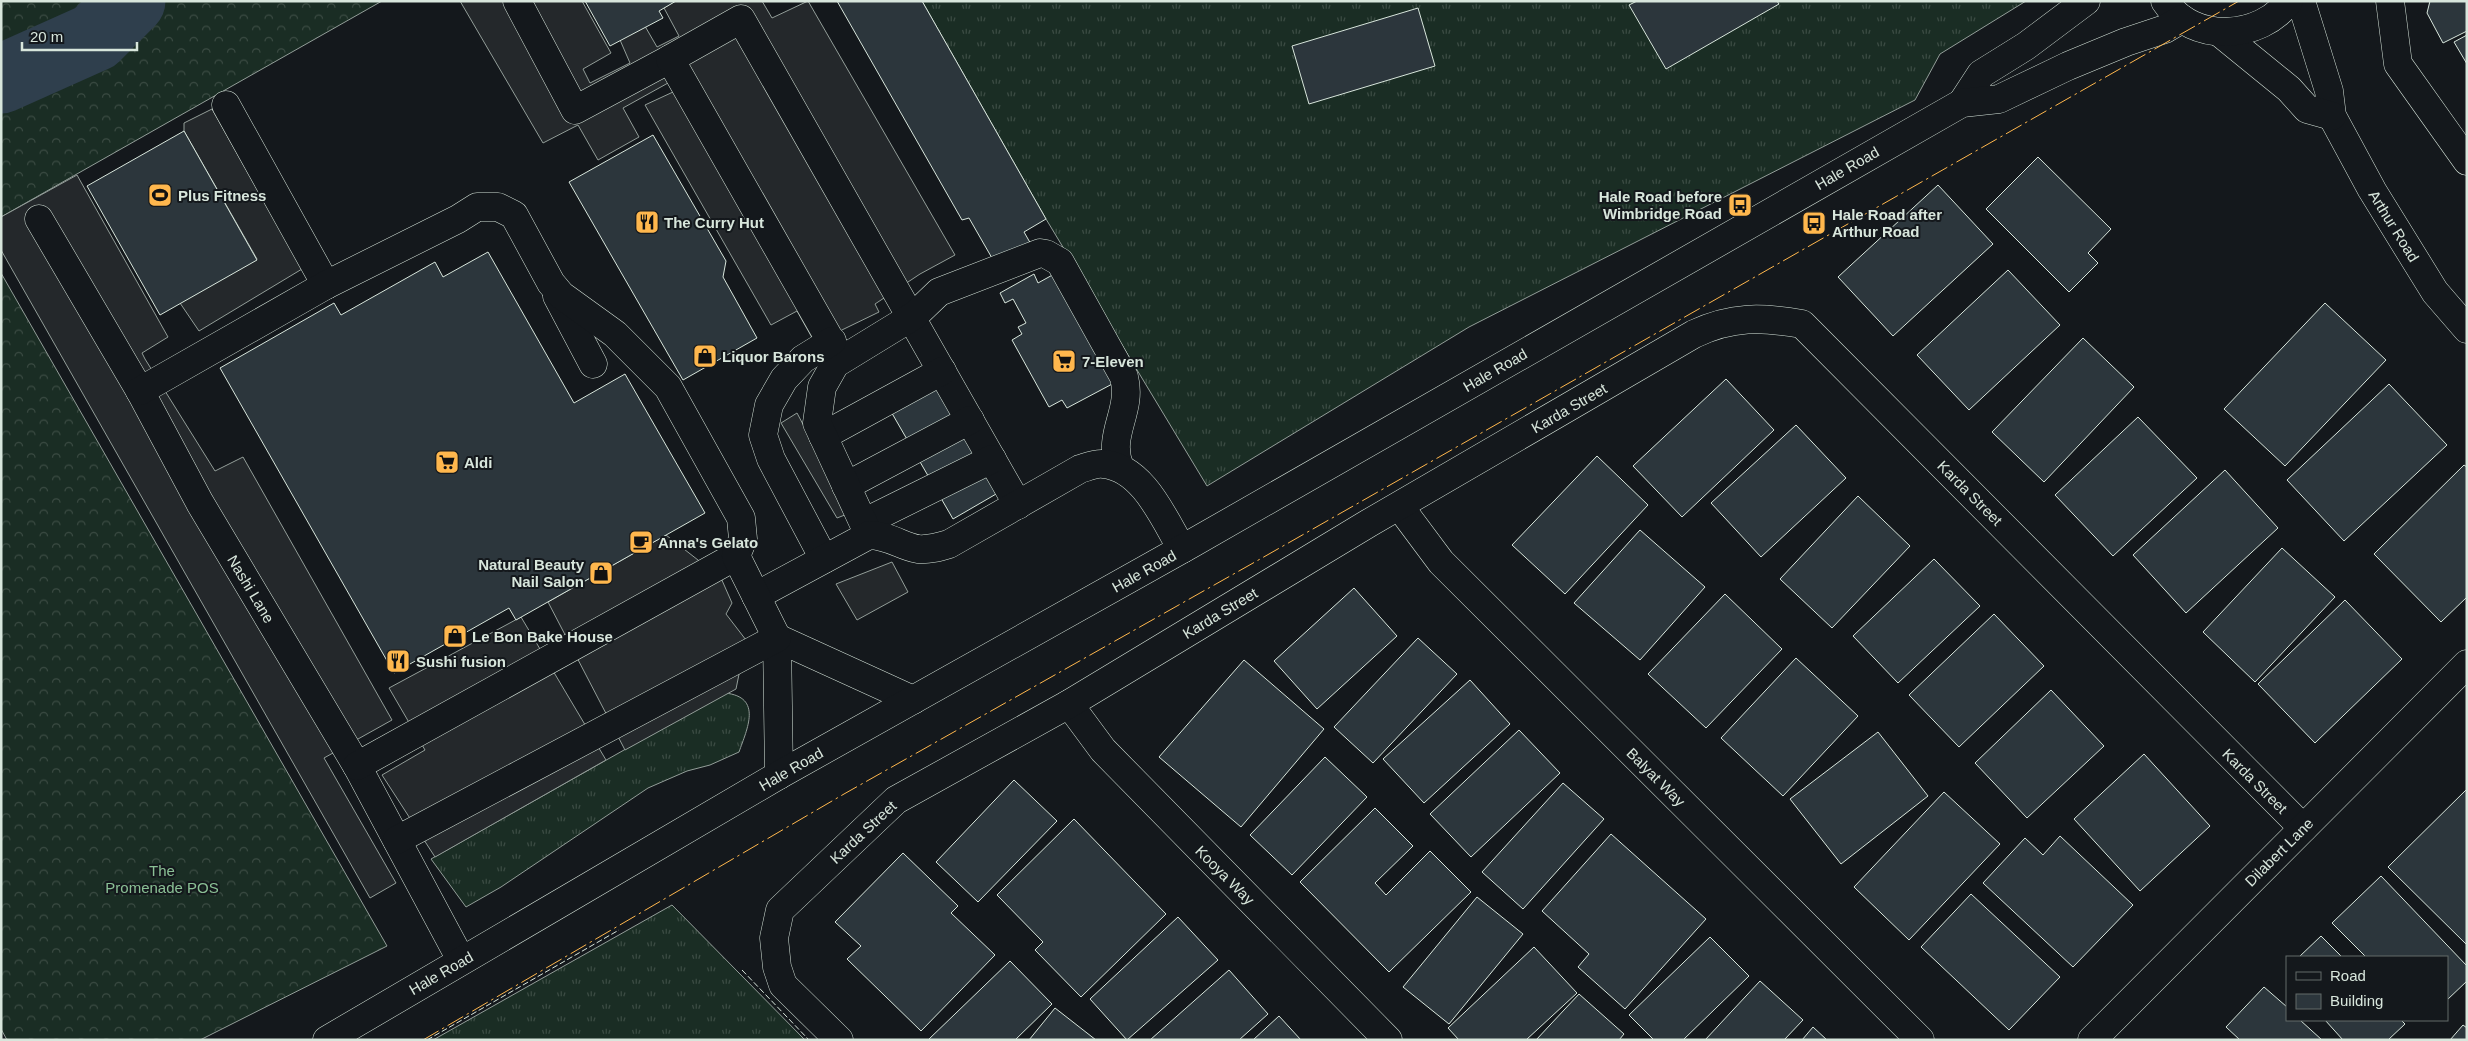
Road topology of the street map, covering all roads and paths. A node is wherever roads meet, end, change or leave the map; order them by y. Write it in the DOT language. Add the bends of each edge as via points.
graph roads {
  1 [pos="517,1"];
  2 [pos="2086,1"];
  3 [pos="2288,1"];
  4 [pos="2300,1"];
  5 [pos="2390,1"];
  6 [pos="2174,10"];
  7 [pos="2219,32"];
  8 [pos="670,59"];
  9 [pos="1962,103"];
  10 [pos="226,105"];
  11 [pos="2332,116"];
  12 [pos="2467,161"];
  13 [pos="39,219"];
  14 [pos="551,283"];
  15 [pos="326,285"];
  16 [pos="911,317"];
  17 [pos="2467,329"];
  18 [pos="836,350"];
  19 [pos="593,364"];
  20 [pos="942,371"];
  21 [pos="140,391"];
  22 [pos="970,420"];
  23 [pos="823,436"];
  24 [pos="992,458"];
  25 [pos="1120,468"];
  26 [pos="846,486"];
  27 [pos="1018,505"];
  28 [pos="1400,506"];
  29 [pos="867,528"];
  30 [pos="1182,549"];
  31 [pos="736,556"];
  32 [pos="824,559"];
  33 [pos="756,596"];
  34 [pos="776,638"];
  35 [pos="2467,664"];
  36 [pos="913,700"];
  37 [pos="1069,704"];
  38 [pos="357,766"];
  39 [pos="779,775"];
  40 [pos="2303,828"];
  41 [pos="397,840"];
  42 [pos="461,960"];
  43 [pos="327,1040"];
  44 [pos="838,1040"];
  45 [pos="1388,1040"];
  46 [pos="1920,1040"];
  47 [pos="2092,1040"];
  1 -- 8 [label="street" via="575,110"];
  2 -- 9 [label="street, Hale Road" via="2026,46 1981,74"];
  3 -- 7 [label="street" via="2265,23 2242,31"];
  4 -- 11 [label="street, Arthur Road" via="2329,91"];
  5 -- 12 [label="street" via="2398,64"];
  6 -- 7 [label="street" via="2200,28"];
  6 -- 9 [label="street, Hale Road" via="2166,29 2068,66 1999,99"];
  7 -- 11 [label="street" via="2289,89 2307,108"];
  8 -- 16 [label="street" via="741,19"];
  8 -- 18 [label="street"];
  9 -- 30 [label="street, Hale Road"];
  10 -- 15 [label="street"];
  11 -- 17 [label="street, Arthur Road" via="2372,190 2435,292"];
  13 -- 21 [label="street, Nashi Lane"];
  14 -- 15 [label="street" via="514,215 498,207 477,207"];
  14 -- 19 [label="street"];
  14 -- 31 [label="street" via="561,295 615,334 668,387 741,518 743,539"];
  15 -- 21 [label="street"];
  16 -- 18 [label="street" via="878,339"];
  16 -- 20 [label="street"];
  16 -- 25 [label="street" via="939,292 1040,253 1060,262 1124,377 1128,396 1115,456"];
  18 -- 23 [label="street" via="835,364 822,387 817,423"];
  18 -- 32 [label="street" via="803,359 784,379 769,406 763,435 770,459"];
  20 -- 22 [label="street"];
  20 -- 23 [label="street"];
  21 -- 38 [label="street, Nashi Lane" via="200,503"];
  22 -- 24 [label="street"];
  22 -- 26 [label="street"];
  23 -- 26 [label="street"];
  24 -- 27 [label="street"];
  24 -- 29 [label="street"];
  25 -- 27 [label="street" via="1102,464 1080,469"];
  25 -- 30 [label="street" via="1145,490"];
  26 -- 29 [label="street"];
  27 -- 29 [label="street" via="949,544 934,549 917,549"];
  28 -- 37 [label="street, Karda Street"];
  28 -- 40 [label="street, Karda Street" via="1710,326 1732,320 1761,318 1802,324"];
  28 -- 46 [label="street, Balyat Way" via="1441,562"];
  29 -- 32 [label="street"];
  30 -- 36 [label="street, Hale Road"];
  31 -- 33 [label="street"];
  31 -- 38 [label="street"];
  32 -- 33 [label="street"];
  33 -- 34 [label="street"];
  34 -- 36 [label="street"];
  34 -- 39 [label="street"];
  34 -- 41 [label="street"];
  35 -- 40 [label="street, Dilabert Lane"];
  36 -- 39 [label="street, Hale Road"];
  37 -- 44 [label="street, Karda Street" via="896,800 780,910 774,938 782,985"];
  37 -- 45 [label="street, Kooya Way" via="1103,750"];
  38 -- 41 [label="street, Nashi Lane"];
  39 -- 42 [label="street, Hale Road"];
  40 -- 47 [label="street, Dilabert Lane"];
  41 -- 42 [label="street, Nashi Lane"];
  42 -- 43 [label="street, Hale Road"];
}
